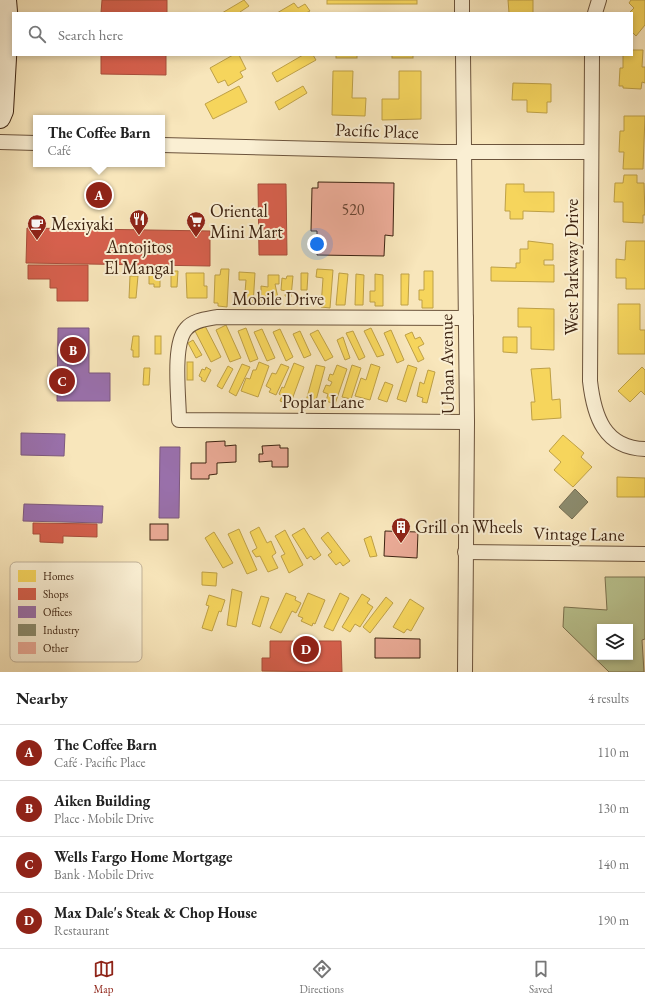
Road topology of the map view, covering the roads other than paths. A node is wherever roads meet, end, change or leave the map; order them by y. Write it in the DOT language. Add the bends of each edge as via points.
graph roads {
  1 [pos="6,0"];
  2 [pos="10,0"];
  3 [pos="462,0"];
  4 [pos="599,0"];
  5 [pos="462,12"];
  6 [pos="595,12"];
  7 [pos="8,23"];
  8 [pos="463,56"];
  9 [pos="592,56"];
  10 [pos="0,118"];
  11 [pos="0,142"];
  12 [pos="33,143"];
  13 [pos="165,145"];
  14 [pos="464,152"];
  15 [pos="591,152"];
  16 [pos="466,318"];
  17 [pos="179,420"];
  18 [pos="467,422"];
  19 [pos="645,449"];
  20 [pos="465,552"];
  21 [pos="645,554"];
  22 [pos="465,672"];
  1 -- 7 [label="main road"];
  2 -- 7 [label="main road"];
  3 -- 5 [label="street"];
  4 -- 6 [label="street"];
  7 -- 10 [label="main road" via="3,111"];
  8 -- 14 [label="street, Urban Avenue"];
  9 -- 15 [label="street, West Parkway Drive"];
  11 -- 12 [label="street"];
  13 -- 14 [label="street, Pacific Place"];
  14 -- 15 [label="street, Pacific Place"];
  14 -- 16 [label="street, Urban Avenue"];
  15 -- 19 [label="street, West Parkway Drive" via="590,381 593,406 602,427 617,442"];
  16 -- 17 [label="street, Mobile Drive" via="217,318 199,321 187,328 180,339"];
  16 -- 18 [label="street, Urban Avenue"];
  17 -- 18 [label="street, Poplar Lane"];
  18 -- 20 [label="street, Urban Avenue"];
  20 -- 21 [label="street, Vintage Lane"];
  20 -- 22 [label="street, Urban Avenue"];
}
